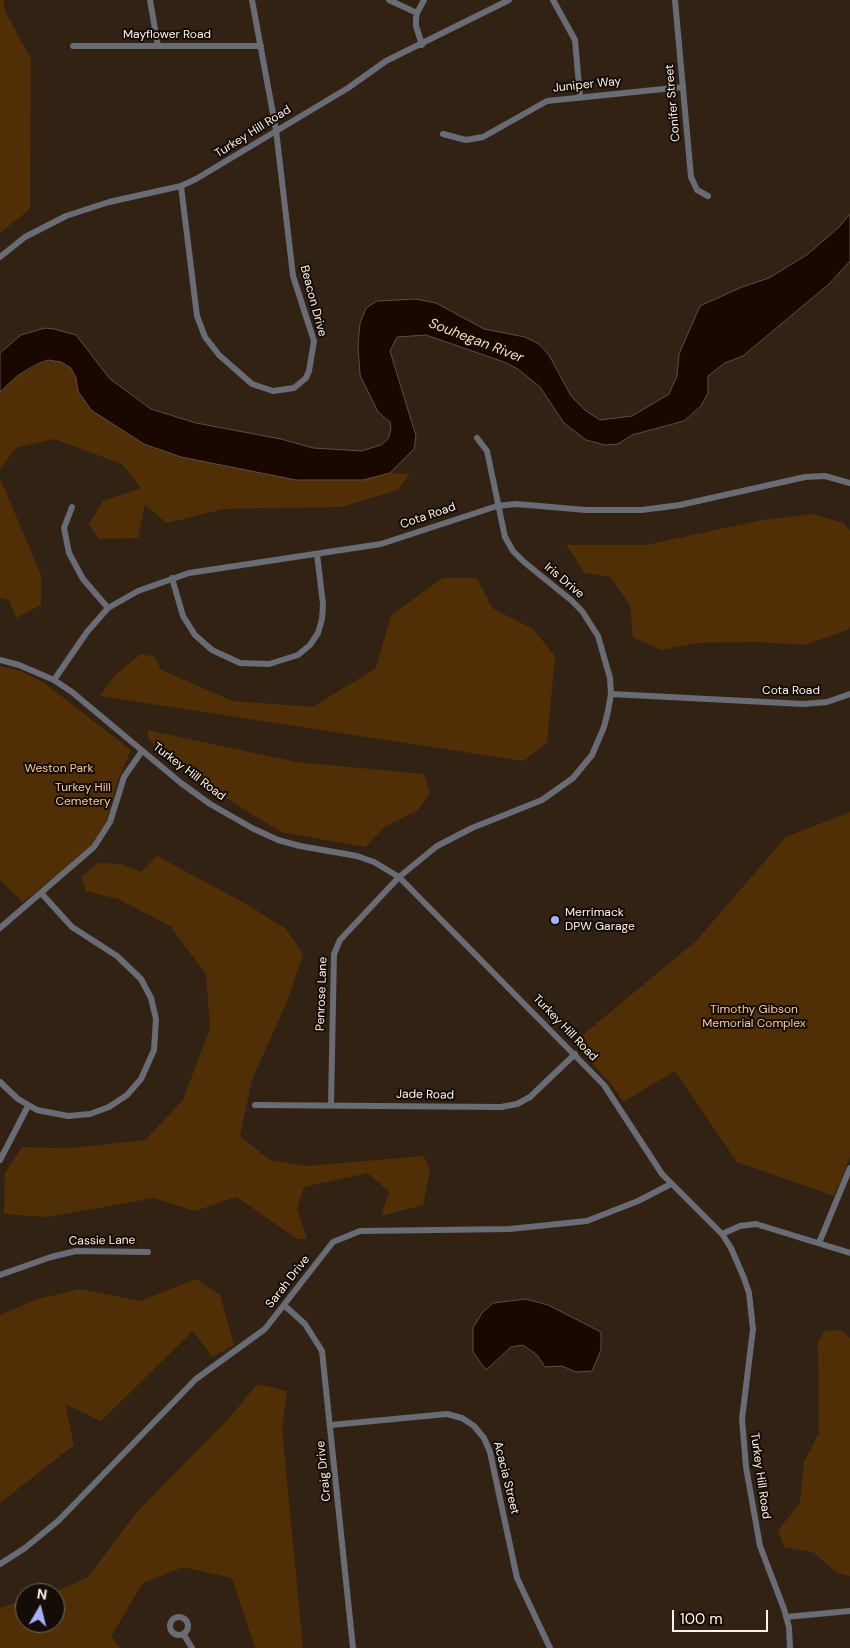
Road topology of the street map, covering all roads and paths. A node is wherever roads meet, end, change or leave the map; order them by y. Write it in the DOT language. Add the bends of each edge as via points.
graph roads {
  1 [pos="150,0"];
  2 [pos="252,0"];
  3 [pos="389,0"];
  4 [pos="424,0"];
  5 [pos="509,0"];
  6 [pos="553,0"];
  7 [pos="675,0"];
  8 [pos="417,13"];
  9 [pos="422,45"];
  10 [pos="73,46"];
  11 [pos="158,46"];
  12 [pos="260,46"];
  13 [pos="683,87"];
  14 [pos="580,97"];
  15 [pos="276,130"];
  16 [pos="443,134"];
  17 [pos="181,186"];
  18 [pos="708,196"];
  19 [pos="0,257"];
  20 [pos="477,438"];
  21 [pos="850,483"];
  22 [pos="497,506"];
  23 [pos="72,507"];
  24 [pos="316,554"];
  25 [pos="172,578"];
  26 [pos="108,608"];
  27 [pos="0,660"];
  28 [pos="54,680"];
  29 [pos="611,694"];
  30 [pos="850,694"];
  31 [pos="142,751"];
  32 [pos="399,877"];
  33 [pos="41,893"];
  34 [pos="0,928"];
  35 [pos="575,1054"];
  36 [pos="0,1082"];
  37 [pos="255,1105"];
  38 [pos="331,1105"];
  39 [pos="28,1106"];
  40 [pos="0,1160"];
  41 [pos="850,1168"];
  42 [pos="671,1184"];
  43 [pos="722,1234"];
  44 [pos="819,1243"];
  45 [pos="148,1252"];
  46 [pos="850,1253"];
  47 [pos="0,1275"];
  48 [pos="285,1306"];
  49 [pos="331,1425"];
  50 [pos="0,1564"];
  51 [pos="850,1611"];
  52 [pos="786,1617"];
  53 [pos="184,1635"];
  54 [pos="192,1648"];
  55 [pos="354,1648"];
  56 [pos="550,1648"];
  57 [pos="790,1648"];
  1 -- 11 [label="street"];
  2 -- 12 [label="street, Beacon Drive"];
  3 -- 8 [label="street"];
  4 -- 8 [label="street"];
  5 -- 9 [label="street, Turkey Hill Road"];
  6 -- 14 [label="street" via="575,40"];
  7 -- 13 [label="street, Conifer Street"];
  8 -- 9 [label="street" via="416,26"];
  9 -- 15 [label="street, Turkey Hill Road" via="386,61 348,88"];
  10 -- 11 [label="street, Mayflower Road"];
  11 -- 12 [label="street, Mayflower Road"];
  12 -- 15 [label="street, Beacon Drive"];
  13 -- 14 [label="street, Juniper Way"];
  13 -- 18 [label="street, Conifer Street" via="692,181 697,190"];
  14 -- 16 [label="street, Juniper Way" via="538,104 483,137 466,140"];
  15 -- 17 [label="street, Turkey Hill Road"];
  15 -- 17 [label="street, Beacon Drive" via="293,276 314,341 309,371 294,388 272,391 252,384 218,355 205,336 197,316"];
  17 -- 19 [label="street, Turkey Hill Road" via="108,202 66,216 25,237"];
  20 -- 22 [label="street, Iris Drive" via="487,451"];
  21 -- 22 [label="street, Cota Road" via="830,477 805,477 680,505 642,510 586,510 516,504"];
  22 -- 24 [label="street, Cota Road" via="380,544"];
  22 -- 29 [label="street, Iris Drive" via="505,537 513,551 571,600 591,623 608,664"];
  23 -- 26 [label="street" via="64,528 69,553 83,580"];
  24 -- 25 [label="street, Cota Road" via="209,569"];
  24 -- 25 [label="street" via="323,604 318,633 298,655 269,664 240,663 212,650 195,635 183,616"];
  25 -- 26 [label="street, Cota Road" via="138,591"];
  26 -- 28 [label="street, Cota Road"];
  27 -- 28 [label="street, Turkey Hill Road"];
  28 -- 31 [label="street, Turkey Hill Road"];
  29 -- 30 [label="street, Cota Road" via="804,704 826,702"];
  29 -- 32 [label="street, Iris Drive" via="598,742 573,778 542,800 437,846"];
  31 -- 32 [label="street, Turkey Hill Road" via="210,804 252,828 300,846 358,856"];
  31 -- 33 [label="street" via="124,777 110,822 99,841"];
  32 -- 35 [label="street, Turkey Hill Road"];
  32 -- 38 [label="street, Penrose Lane" via="340,940 334,954"];
  33 -- 34 [label="street"];
  33 -- 39 [label="street" via="72,927 135,971 151,998 156,1034 151,1060 141,1079 110,1107 90,1114 68,1116"];
  35 -- 38 [label="street, Jade Road" via="542,1087 516,1104 486,1107"];
  35 -- 42 [label="street, Turkey Hill Road" via="604,1085"];
  36 -- 39 [label="street"];
  37 -- 38 [label="street, Jade Road"];
  39 -- 40 [label="street"];
  41 -- 44 [label="street"];
  42 -- 43 [label="street, Turkey Hill Road"];
  42 -- 48 [label="street, Sarah Drive" via="587,1221 510,1229 360,1231 346,1235 333,1242"];
  43 -- 44 [label="street" via="740,1226 756,1224"];
  43 -- 52 [label="street, Turkey Hill Road" via="734,1253 749,1293 753,1329 742,1419 746,1467 760,1546"];
  44 -- 46 [label="street"];
  45 -- 47 [label="street, Cassie Lane" via="76,1251"];
  48 -- 49 [label="street, Craig Drive" via="305,1324 322,1351"];
  48 -- 50 [label="street, Sarah Drive" via="253,1340 196,1379 53,1525"];
  49 -- 55 [label="street, Craig Drive"];
  49 -- 56 [label="street, Acacia Street" via="447,1414 474,1426 490,1452 517,1578"];
  51 -- 52 [label="street"];
  52 -- 57 [label="street, Turkey Hill Road"];
  53 -- 54 [label="street"];
}
